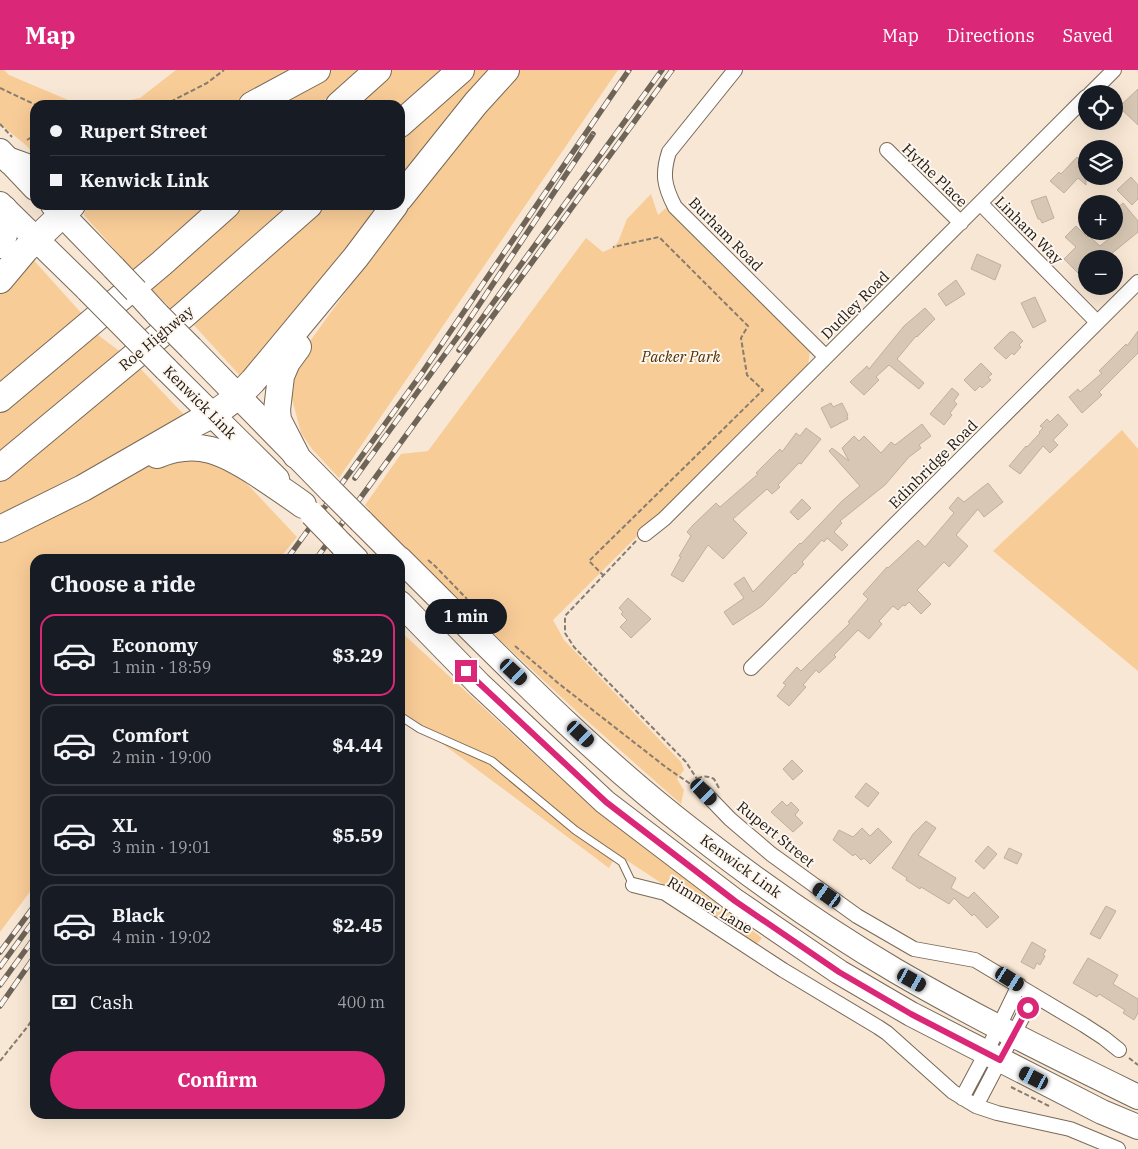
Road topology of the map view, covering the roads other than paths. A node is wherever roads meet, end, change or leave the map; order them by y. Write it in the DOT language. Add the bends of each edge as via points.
graph roads {
  1 [pos="318,70"];
  2 [pos="378,70"];
  3 [pos="461,70"];
  4 [pos="506,70"];
  5 [pos="735,70"];
  6 [pos="1114,70"];
  7 [pos="1099,85"];
  8 [pos="261,100"];
  9 [pos="345,100"];
  10 [pos="1078,105"];
  11 [pos="405,120"];
  12 [pos="887,150"];
  13 [pos="5,156"];
  14 [pos="30,168"];
  15 [pos="30,183"];
  16 [pos="405,192"];
  17 [pos="980,203"];
  18 [pos="2,206"];
  19 [pos="60,210"];
  20 [pos="64,210"];
  21 [pos="221,210"];
  22 [pos="303,210"];
  23 [pos="391,210"];
  24 [pos="961,223"];
  25 [pos="36,238"];
  26 [pos="0,245"];
  27 [pos="356,257"];
  28 [pos="0,280"];
  29 [pos="1138,282"];
  30 [pos="1097,322"];
  31 [pos="826,357"];
  32 [pos="239,396"];
  33 [pos="0,399"];
  34 [pos="213,416"];
  35 [pos="296,455"];
  36 [pos="0,468"];
  37 [pos="83,488"];
  38 [pos="307,509"];
  39 [pos="0,529"];
  40 [pos="645,534"];
  41 [pos="349,552"];
  42 [pos="402,554"];
  43 [pos="407,558"];
  44 [pos="405,609"];
  45 [pos="751,668"];
  46 [pos="405,719"];
  47 [pos="698,788"];
  48 [pos="633,884"];
  49 [pos="1019,985"];
  50 [pos="1034,995"];
  51 [pos="1006,1032"];
  52 [pos="1119,1050"];
  53 [pos="993,1057"];
  54 [pos="1138,1096"];
  55 [pos="962,1098"];
  56 [pos="976,1106"];
  57 [pos="1138,1127"];
  58 [pos="1118,1149"];
  1 -- 8 [label="highway"];
  2 -- 9 [label="highway"];
  3 -- 11 [label="highway"];
  4 -- 16 [label="highway"];
  5 -- 31 [label="street, Burham Road" via="669,152 664,179 668,193 675,206"];
  6 -- 7 [label="street"];
  10 -- 17 [label="street, Dudley Road"];
  12 -- 24 [label="street, Hythe Place"];
  13 -- 14 [label="highway"];
  13 -- 15 [label="highway"];
  17 -- 24 [label="street, Dudley Road"];
  17 -- 30 [label="street, Linham Way"];
  18 -- 25 [label="highway, Kenwick Link"];
  18 -- 26 [label="highway" via="4,235"];
  19 -- 25 [label="highway"];
  20 -- 32 [label="highway, Kenwick Link, bridge" via="114,268"];
  21 -- 33 [label="highway"];
  22 -- 36 [label="highway, Roe Highway" via="184,315"];
  23 -- 27 [label="highway"];
  24 -- 31 [label="street, Dudley Road"];
  25 -- 28 [label="highway"];
  25 -- 34 [label="highway, Kenwick Link, bridge"];
  27 -- 32 [label="highway"];
  27 -- 35 [label="highway" via="345,283 287,362 281,376 278,420"];
  29 -- 30 [label="street, Edinbridge Road"];
  30 -- 45 [label="street, Edinbridge Road"];
  31 -- 40 [label="street, Dudley Road" via="664,519"];
  32 -- 34 [label="highway"];
  32 -- 35 [label="highway, Kenwick Link"];
  34 -- 37 [label="highway"];
  34 -- 38 [label="highway, Kenwick Link"];
  35 -- 42 [label="highway, Kenwick Link, bridge" via="361,521"];
  37 -- 38 [label="highway" via="169,450 204,448 236,460"];
  37 -- 39 [label="highway"];
  38 -- 41 [label="highway, Kenwick Link, bridge"];
  43 -- 51 [label="highway, Kenwick Link" via="514,672 622,774 689,829 826,927"];
  44 -- 53 [label="highway, Kenwick Link" via="479,684 606,802 735,901 839,972"];
  46 -- 48 [label="lane" via="492,761 575,830 622,862"];
  47 -- 49 [label="street, Rupert Street" via="771,854 857,916 914,949 975,960"];
  48 -- 55 [label="street, Rimmer Lane" via="665,893 887,1033"];
  49 -- 50 [label="street, Rupert Street"];
  49 -- 51 [label="street"];
  50 -- 51 [label="street"];
  50 -- 52 [label="street, Rupert Street"];
  51 -- 53 [label="street"];
  51 -- 54 [label="highway, Kenwick Link"];
  53 -- 55 [label="street"];
  53 -- 56 [label="street"];
  53 -- 57 [label="highway, Kenwick Link"];
  55 -- 56 [label="street, Rimmer Lane"];
  56 -- 58 [label="street, Rimmer Lane" via="1070,1129"];
}
